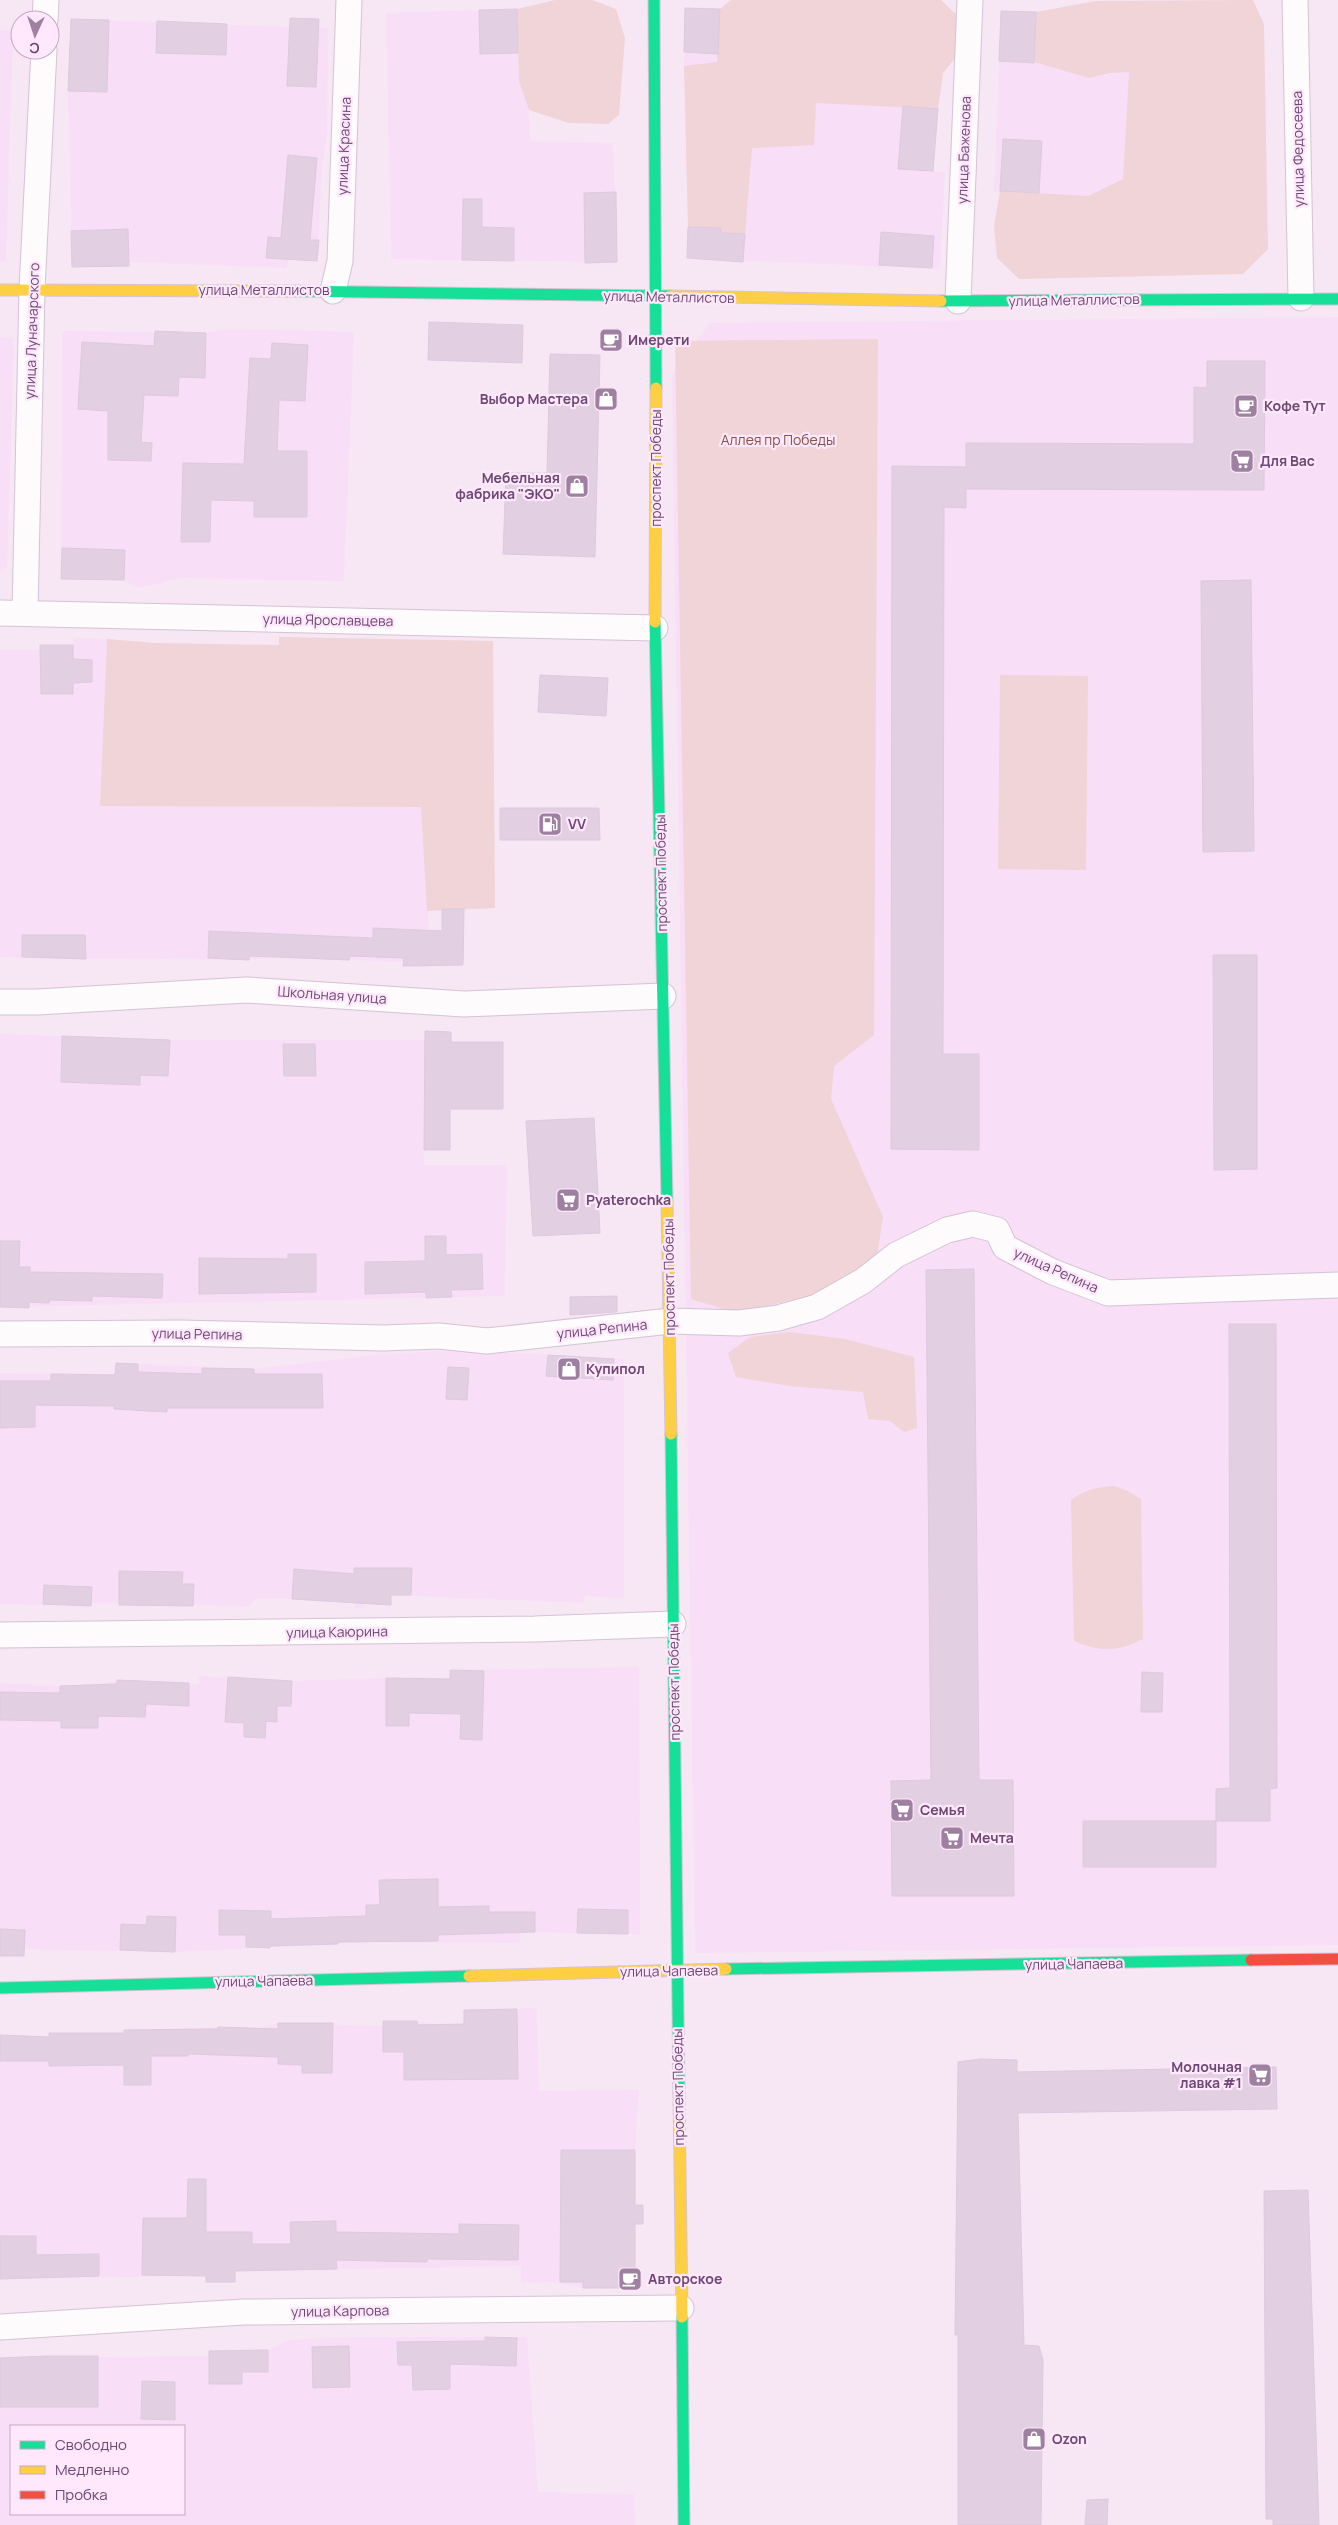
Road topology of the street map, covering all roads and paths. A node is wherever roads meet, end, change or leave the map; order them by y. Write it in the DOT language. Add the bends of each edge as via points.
graph roads {
  1 [pos="349,0"];
  2 [pos="654,0"];
  3 [pos="970,0"];
  4 [pos="1295,0"];
  5 [pos="44,60"];
  6 [pos="0,290"];
  7 [pos="32,290"];
  8 [pos="333,291"];
  9 [pos="657,297"];
  10 [pos="1301,298"];
  11 [pos="1338,299"];
  12 [pos="958,301"];
  13 [pos="25,612"];
  14 [pos="0,613"];
  15 [pos="656,628"];
  16 [pos="663,996"];
  17 [pos="0,1002"];
  18 [pos="1338,1285"];
  19 [pos="670,1321"];
  20 [pos="0,1334"];
  21 [pos="673,1624"];
  22 [pos="0,1636"];
  23 [pos="1338,1959"];
  24 [pos="677,1970"];
  25 [pos="0,1988"];
  26 [pos="681,2308"];
  27 [pos="0,2327"];
  28 [pos="684,2525"];
  1 -- 8 [label="street, улица Красина" via="340,261"];
  2 -- 9 [label="street, проспект Победы"];
  3 -- 12 [label="street, улица Баженова"];
  4 -- 10 [label="street, улица Федосеева"];
  5 -- 7 [label="street, улица Луначарского"];
  6 -- 7 [label="street, улица Металлистов"];
  7 -- 8 [label="street, улица Металлистов"];
  7 -- 13 [label="street, улица Луначарского"];
  8 -- 9 [label="street, улица Металлистов"];
  9 -- 12 [label="street, улица Металлистов"];
  9 -- 15 [label="street, проспект Победы"];
  10 -- 11 [label="street, улица Металлистов"];
  10 -- 12 [label="street, улица Металлистов"];
  13 -- 14 [label="street, улица Ярославцева"];
  13 -- 15 [label="street, улица Ярославцева"];
  15 -- 16 [label="street, проспект Победы"];
  16 -- 17 [label="street, Школьная улица" via="464,1004 246,990"];
  16 -- 19 [label="street, проспект Победы"];
  18 -- 19 [label="street, улица Репина" via="1108,1293 1053,1272 1006,1247 997,1230 973,1224 947,1230 896,1255 863,1281 817,1307 778,1318 739,1323"];
  19 -- 20 [label="street, улица Репина" via="487,1341 439,1336"];
  19 -- 21 [label="street, проспект Победы"];
  21 -- 22 [label="street, улица Каюрина" via="535,1629"];
  21 -- 24 [label="street, проспект Победы"];
  23 -- 24 [label="street, улица Чапаева"];
  24 -- 25 [label="street, улица Чапаева"];
  24 -- 26 [label="street, проспект Победы"];
  26 -- 27 [label="street, улица Карпова" via="244,2312"];
  26 -- 28 [label="street, проспект Победы"];
}
